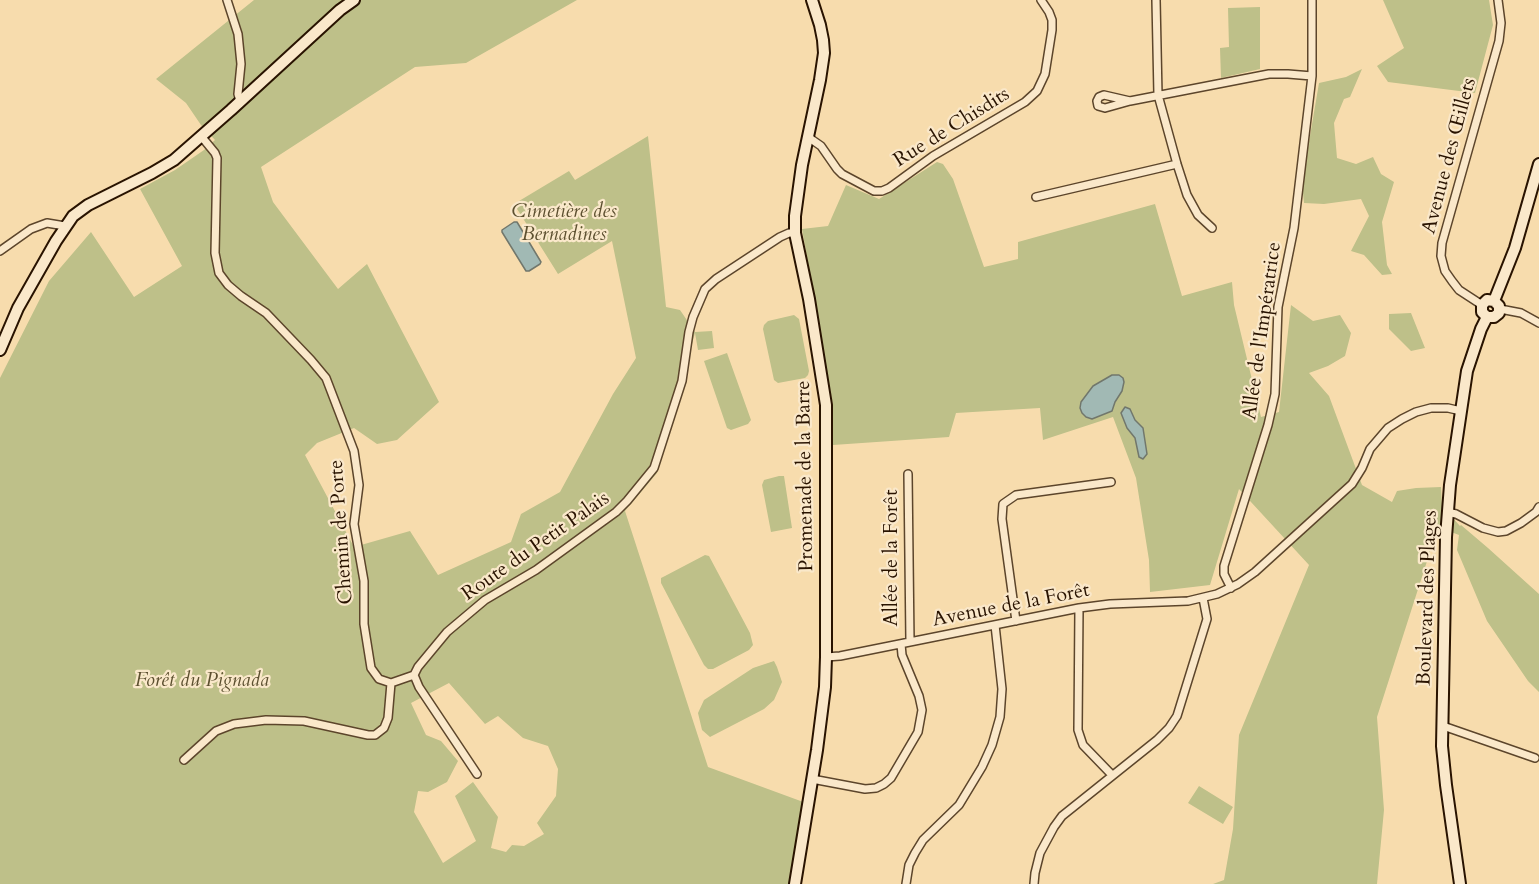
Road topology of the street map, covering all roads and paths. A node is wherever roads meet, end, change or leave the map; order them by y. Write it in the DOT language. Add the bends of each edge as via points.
graph roads {
  1 [pos="227,0"];
  2 [pos="354,0"];
  3 [pos="812,0"];
  4 [pos="1041,0"];
  5 [pos="1156,0"];
  6 [pos="1312,0"];
  7 [pos="1498,0"];
  8 [pos="1312,76"];
  9 [pos="1158,95"];
  10 [pos="240,101"];
  11 [pos="1130,101"];
  12 [pos="201,136"];
  13 [pos="808,136"];
  14 [pos="1177,164"];
  15 [pos="1539,164"];
  16 [pos="1036,197"];
  17 [pos="65,226"];
  18 [pos="1212,228"];
  19 [pos="795,233"];
  20 [pos="0,251"];
  21 [pos="1482,305"];
  22 [pos="1497,305"];
  23 [pos="1487,317"];
  24 [pos="1539,322"];
  25 [pos="0,350"];
  26 [pos="1461,411"];
  27 [pos="908,474"];
  28 [pos="1111,482"];
  29 [pos="1539,507"];
  30 [pos="1447,512"];
  31 [pos="1231,588"];
  32 [pos="1203,598"];
  33 [pos="1079,608"];
  34 [pos="1016,621"];
  35 [pos="995,625"];
  36 [pos="906,643"];
  37 [pos="826,657"];
  38 [pos="414,675"];
  39 [pos="391,683"];
  40 [pos="1443,726"];
  41 [pos="1535,758"];
  42 [pos="184,760"];
  43 [pos="477,774"];
  44 [pos="1112,775"];
  45 [pos="812,779"];
  46 [pos="795,884"];
  47 [pos="906,884"];
  48 [pos="1034,884"];
  49 [pos="1460,884"];
  1 -- 10 [label="street" via="238,34"];
  2 -- 10 [label="main road"];
  3 -- 13 [label="main road, Promenade de la Barre" via="824,53"];
  4 -- 13 [label="street, Rue de Chisdits" via="1052,20 1052,30 1045,74 1037,90 1025,102 933,156 889,188 874,191 842,174 821,146"];
  5 -- 9 [label="street"];
  6 -- 8 [label="street, Allée de l'Impératrice"];
  7 -- 21 [label="street, Avenue des Œillets" via="1499,40 1441,256 1445,271 1459,290"];
  8 -- 9 [label="street" via="1269,74"];
  8 -- 31 [label="street, Allée de l'Impératrice" via="1294,228 1278,308 1275,394 1224,566"];
  9 -- 11 [label="street"];
  9 -- 14 [label="street"];
  10 -- 12 [label="main road"];
  12 -- 17 [label="main road" via="163,167 88,205"];
  12 -- 39 [label="street, Chemin de Porte" via="218,158 215,253 219,273 228,285 266,313 326,378 354,451 359,485 354,524 364,581 364,624 372,668 379,679"];
  13 -- 19 [label="main road, Promenade de la Barre"];
  14 -- 16 [label="street"];
  14 -- 18 [label="street" via="1187,195 1198,215"];
  15 -- 22 [label="main road"];
  17 -- 20 [label="street" via="48,223 31,229"];
  17 -- 25 [label="main road" via="18,308"];
  19 -- 37 [label="main road, Promenade de la Barre" via="826,405"];
  19 -- 38 [label="street, Route du Petit Palais" via="780,237 705,289 691,324 682,381 654,468 627,501 536,570 485,600 447,632"];
  21 -- 22 [label="main road" via="1487,300"];
  21 -- 23 [label="main road"];
  22 -- 23 [label="main road" via="1497,315"];
  22 -- 24 [label="street"];
  23 -- 26 [label="main road, Boulevard des Plages" via="1467,371"];
  26 -- 30 [label="main road, Boulevard des Plages"];
  26 -- 31 [label="street, Avenue de la Forêt" via="1431,408 1388,428 1370,449 1352,484 1255,572"];
  27 -- 36 [label="street, Allée de la Forêt"];
  28 -- 34 [label="street" via="1016,495 1003,504"];
  29 -- 30 [label="street" via="1521,524 1498,532"];
  30 -- 40 [label="main road, Boulevard des Plages"];
  31 -- 32 [label="street, Avenue de la Forêt"];
  32 -- 33 [label="street, Avenue de la Forêt"];
  32 -- 44 [label="street" via="1207,619 1177,716 1157,740"];
  33 -- 34 [label="street, Avenue de la Forêt"];
  33 -- 44 [label="street" via="1078,730 1083,745"];
  34 -- 35 [label="street, Avenue de la Forêt"];
  35 -- 36 [label="street, Avenue de la Forêt"];
  35 -- 47 [label="street" via="1002,689 992,745 959,805 923,840 909,865"];
  36 -- 37 [label="street, Avenue de la Forêt"];
  36 -- 45 [label="street, Allée de la Forêt" via="902,655 922,710 918,732 891,778 876,788 865,789"];
  37 -- 45 [label="main road, Promenade de la Barre"];
  38 -- 39 [label="street"];
  38 -- 43 [label="street"];
  39 -- 42 [label="street" via="388,718 375,735 304,721 234,724 216,731"];
  40 -- 41 [label="street"];
  40 -- 49 [label="main road, Boulevard des Plages" via="1446,785"];
  44 -- 48 [label="street" via="1054,827 1040,853"];
  45 -- 46 [label="main road, Promenade de la Barre"];
}
